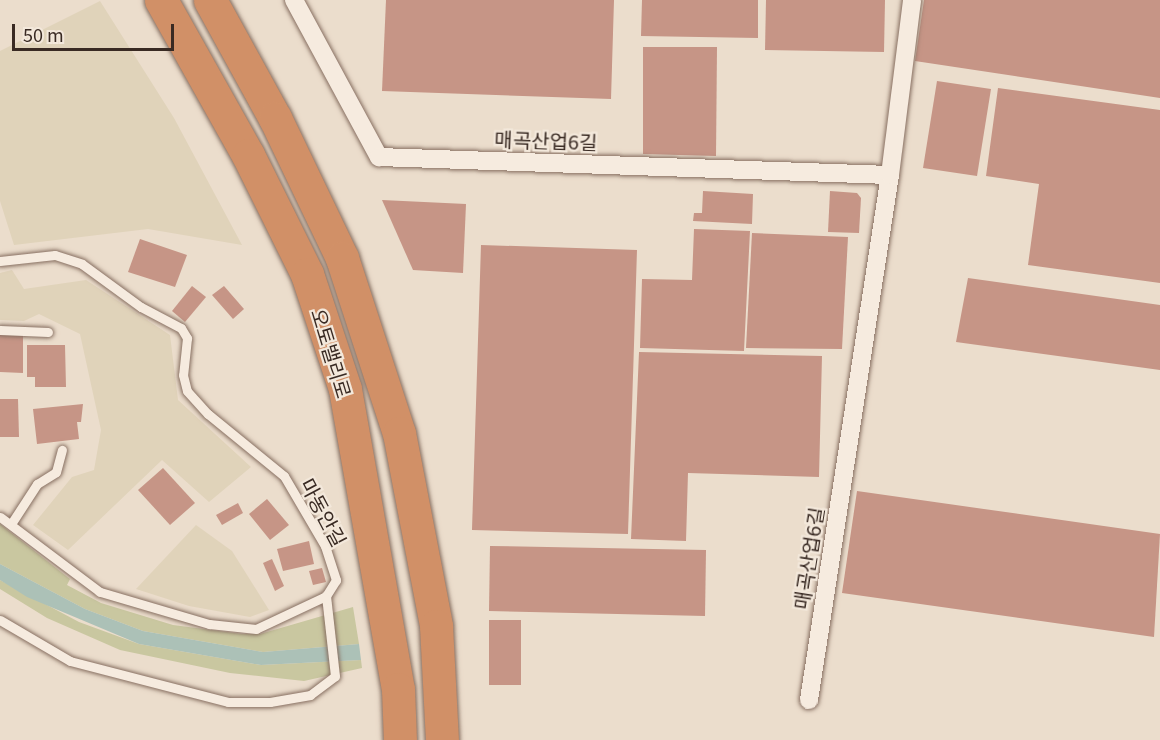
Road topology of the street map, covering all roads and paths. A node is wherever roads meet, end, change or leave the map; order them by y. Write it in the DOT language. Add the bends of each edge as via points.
graph roads {
  1 [pos="161,0"];
  2 [pos="210,0"];
  3 [pos="294,0"];
  4 [pos="912,0"];
  5 [pos="890,174"];
  6 [pos="0,261"];
  7 [pos="0,330"];
  8 [pos="48,332"];
  9 [pos="62,450"];
  10 [pos="0,517"];
  11 [pos="11,524"];
  12 [pos="326,596"];
  13 [pos="0,620"];
  14 [pos="809,700"];
  15 [pos="400,740"];
  16 [pos="442,740"];
  1 -- 15 [label="highway, 오토밸리로" via="248,155 307,274 345,389 398,689"];
  2 -- 16 [label="highway, 오토밸리로" via="275,118 342,258 399,433 436,626"];
  3 -- 5 [label="street, 매곡산업6길" via="379,157"];
  4 -- 5 [label="street, 매곡산업6길"];
  5 -- 14 [label="street, 매곡산업6길"];
  6 -- 12 [label="lane, 마동안길" via="55,255 82,264 141,307 181,328 187,338 183,375 187,391 208,414 284,476 303,503 336,580"];
  7 -- 8 [label="lane"];
  9 -- 11 [label="lane" via="56,472 37,484"];
  10 -- 11 [label="lane"];
  11 -- 12 [label="lane" via="100,592 209,624 256,629"];
  12 -- 13 [label="lane" via="335,676 310,695 270,702 228,702 70,661"];
}
